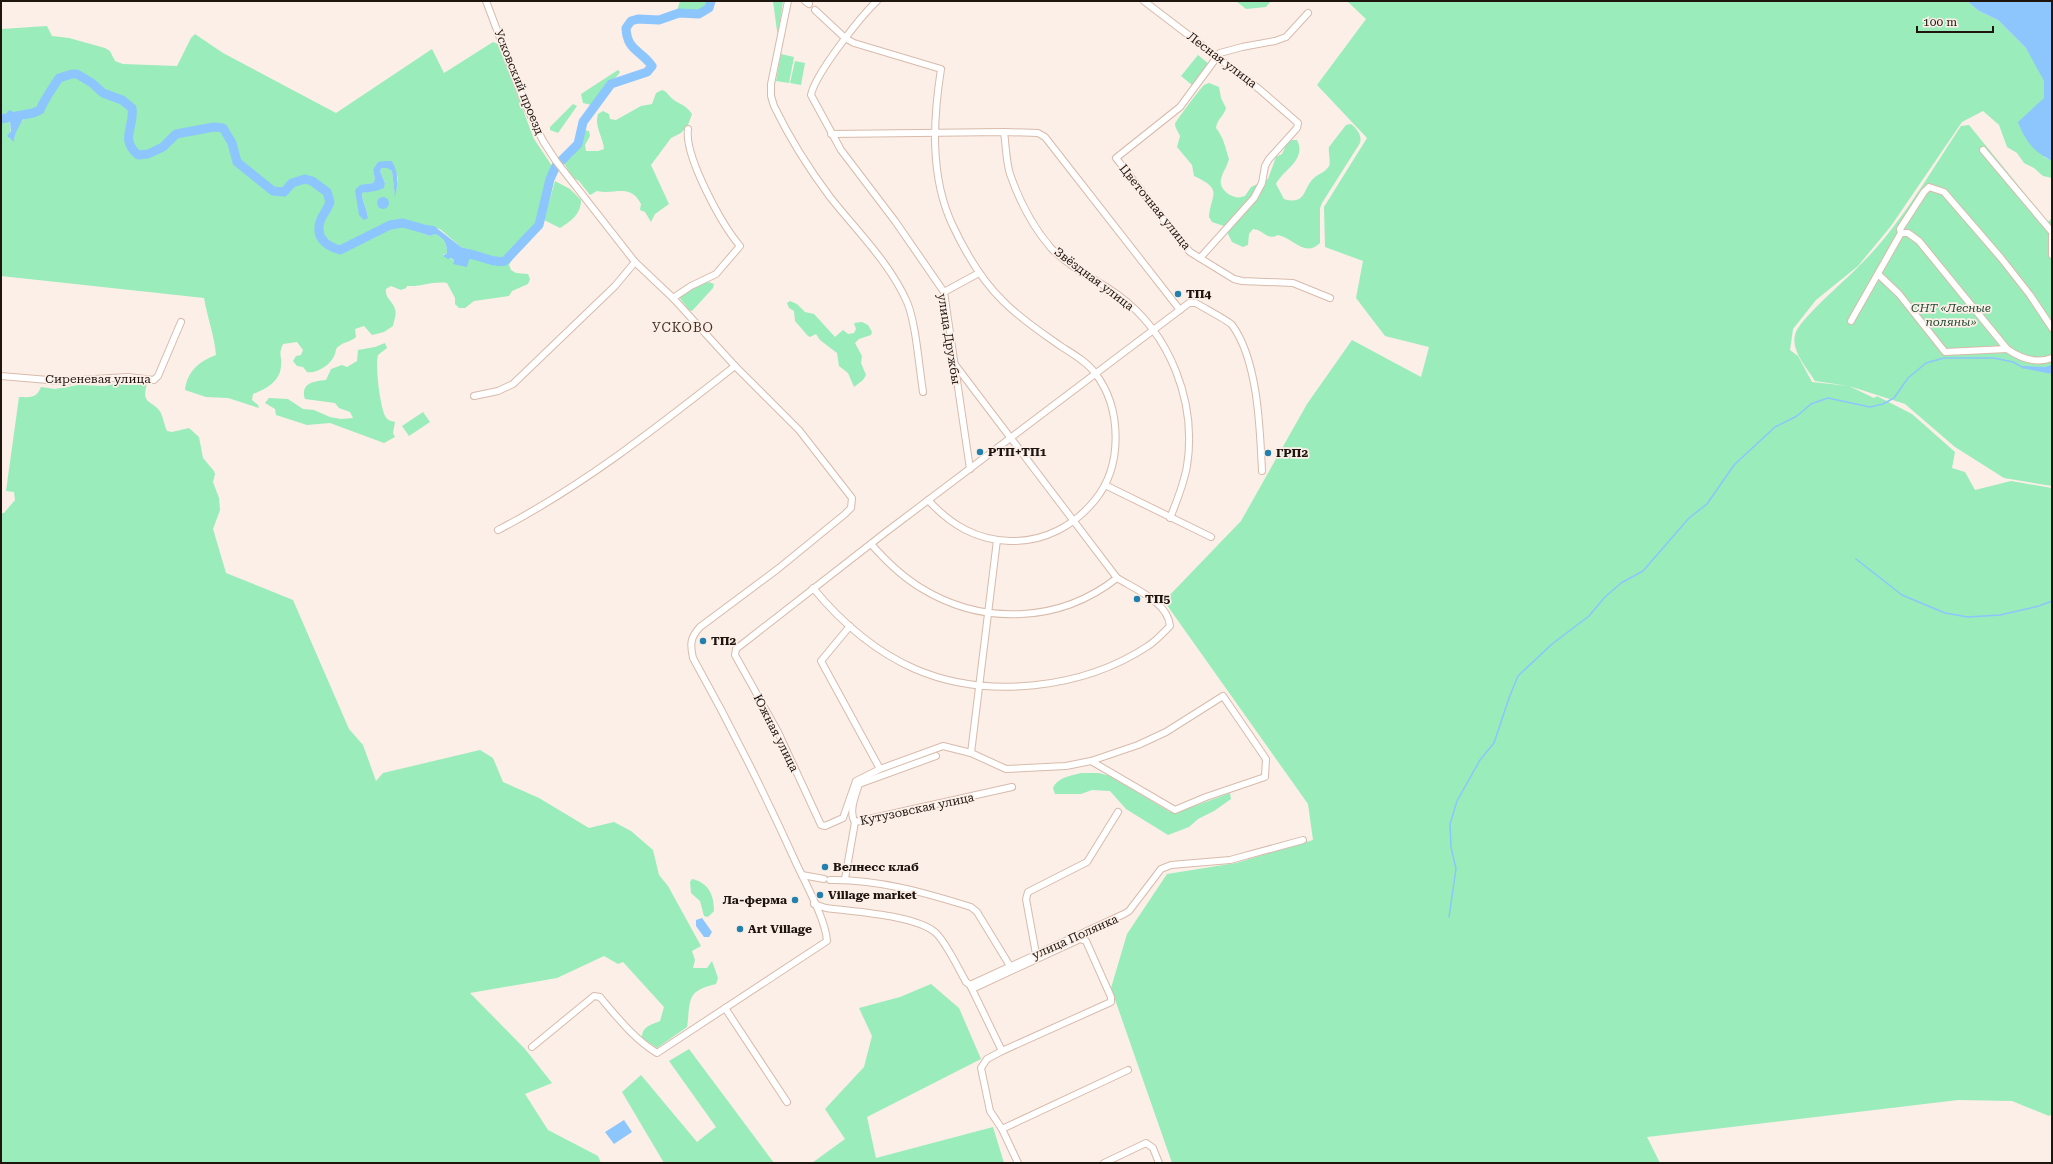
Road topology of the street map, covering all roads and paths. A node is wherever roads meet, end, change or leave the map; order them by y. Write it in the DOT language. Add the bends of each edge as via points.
graph roads {
  1 [pos="486,1"];
  2 [pos="788,1"];
  3 [pos="877,1"];
  4 [pos="1144,1"];
  5 [pos="816,10"];
  6 [pos="1308,13"];
  7 [pos="846,38"];
  8 [pos="1217,56"];
  9 [pos="688,129"];
  10 [pos="935,132"];
  11 [pos="1004,132"];
  12 [pos="831,134"];
  13 [pos="1983,150"];
  14 [pos="2052,232"];
  15 [pos="1901,233"];
  16 [pos="2052,236"];
  17 [pos="2052,255"];
  18 [pos="1200,258"];
  19 [pos="635,262"];
  20 [pos="979,273"];
  21 [pos="1878,274"];
  22 [pos="944,292"];
  23 [pos="673,298"];
  24 [pos="1330,298"];
  25 [pos="1180,310"];
  26 [pos="1851,321"];
  27 [pos="181,322"];
  28 [pos="2052,328"];
  29 [pos="1154,331"];
  30 [pos="2007,349"];
  31 [pos="2052,358"];
  32 [pos="953,362"];
  33 [pos="735,366"];
  34 [pos="1095,373"];
  35 [pos="1,376"];
  36 [pos="923,392"];
  37 [pos="474,396"];
  38 [pos="1011,438"];
  39 [pos="970,469"];
  40 [pos="1262,471"];
  41 [pos="1105,485"];
  42 [pos="928,500"];
  43 [pos="1170,518"];
  44 [pos="1074,521"];
  45 [pos="498,530"];
  46 [pos="1211,537"];
  47 [pos="997,540"];
  48 [pos="871,544"];
  49 [pos="1117,578"];
  50 [pos="813,588"];
  51 [pos="987,613"];
  52 [pos="850,626"];
  53 [pos="981,685"];
  54 [pos="971,753"];
  55 [pos="936,756"];
  56 [pos="1091,761"];
  57 [pos="880,769"];
  58 [pos="1012,787"];
  59 [pos="1118,812"];
  60 [pos="855,822"];
  61 [pos="1303,840"];
  62 [pos="802,875"];
  63 [pos="845,879"];
  64 [pos="814,904"];
  65 [pos="1036,954"];
  66 [pos="1010,966"];
  67 [pos="971,987"];
  68 [pos="725,1008"];
  69 [pos="532,1047"];
  70 [pos="1002,1051"];
  71 [pos="1128,1070"];
  72 [pos="787,1102"];
  73 [pos="1002,1129"];
  74 [pos="1018,1163"];
  75 [pos="1104,1163"];
  76 [pos="1159,1163"];
  1 -- 19 [label="street, Усковский проезд" via="525,104 543,141 563,171"];
  2 -- 36 [label="street" via="771,84 774,106 830,197 902,291 910,312"];
  3 -- 7 [label="street, улица Дружбы"];
  4 -- 8 [label="street, Лесная улица"];
  5 -- 7 [label="street"];
  6 -- 8 [label="street" via="1286,37 1226,51"];
  7 -- 10 [label="street" via="854,43 940,69"];
  7 -- 12 [label="street, улица Дружбы" via="815,85 812,95"];
  8 -- 18 [label="street, Лесная улица" via="1297,121 1297,128 1269,159 1262,184 1254,198"];
  8 -- 18 [label="street, Цветочная улица" via="1180,107 1116,158 1182,244"];
  9 -- 23 [label="street" via="687,143 708,194 722,223 740,246 716,274"];
  10 -- 11 [label="street"];
  10 -- 12 [label="street"];
  10 -- 20 [label="street" via="945,204 952,224"];
  11 -- 25 [label="street" via="1038,134 1045,137"];
  11 -- 29 [label="street, Звёздная улица" via="1010,173 1032,222 1052,248 1069,263 1137,310"];
  12 -- 22 [label="street, улица Дружбы"];
  13 -- 14 [label="street"];
  15 -- 21 [label="street"];
  15 -- 28 [label="street" via="1900,229 1929,187 1944,192 2001,258"];
  15 -- 30 [label="street" via="1908,233 1919,241"];
  16 -- 17 [label="street"];
  18 -- 24 [label="street, Цветочная улица" via="1234,279 1293,283"];
  19 -- 23 [label="street, Усковский проезд"];
  19 -- 37 [label="street" via="615,286 517,380 498,391"];
  20 -- 22 [label="street"];
  20 -- 34 [label="street" via="1004,302 1026,322 1080,359"];
  21 -- 26 [label="street"];
  21 -- 30 [label="street" via="1899,294 1945,352"];
  22 -- 32 [label="street, улица Дружбы"];
  23 -- 33 [label="street, Усковский проезд"];
  25 -- 29 [label="street"];
  25 -- 40 [label="street" via="1189,303 1196,303 1231,323 1239,337 1249,364 1259,415"];
  27 -- 35 [label="street, Сиреневая улица" via="154,380 128,377 60,381"];
  29 -- 34 [label="street"];
  29 -- 43 [label="street, Звёздная улица" via="1182,388 1190,433 1187,466"];
  30 -- 31 [label="street" via="2018,357 2038,361"];
  32 -- 38 [label="street"];
  32 -- 39 [label="street, улица Дружбы"];
  33 -- 45 [label="street" via="609,461 527,515"];
  33 -- 62 [label="street, Усковский проезд" via="799,430 852,498 851,508 845,514 779,568 700,627 692,636 690,646 752,766"];
  34 -- 38 [label="street"];
  34 -- 41 [label="street" via="1105,391 1115,421 1115,454"];
  38 -- 39 [label="street"];
  38 -- 44 [label="street"];
  39 -- 42 [label="street"];
  41 -- 43 [label="street"];
  41 -- 44 [label="street" via="1087,510"];
  42 -- 47 [label="street" via="958,527"];
  42 -- 48 [label="street"];
  43 -- 46 [label="street"];
  44 -- 47 [label="street" via="1060,530 1037,538"];
  44 -- 49 [label="street"];
  47 -- 51 [label="street"];
  48 -- 50 [label="street"];
  48 -- 51 [label="street" via="891,566 921,589 951,603"];
  49 -- 51 [label="street" via="1099,593 1080,602 1039,613"];
  49 -- 53 [label="street" via="1155,601 1169,617 1170,626 1149,646 1102,670 1073,679 1014,687"];
  50 -- 52 [label="street" via="830,609"];
  50 -- 57 [label="street, Южная улица" via="736,649 735,655 778,732 820,825 825,826 843,818 856,781"];
  51 -- 53 [label="street"];
  52 -- 53 [label="street" via="874,646 915,669"];
  52 -- 57 [label="street" via="821,661"];
  53 -- 54 [label="street"];
  54 -- 56 [label="street, Южная улица" via="1002,768 1014,770 1066,766"];
  54 -- 57 [label="street, Южная улица" via="943,746"];
  55 -- 60 [label="street" via="859,784 852,807"];
  56 -- 56 [label="street, Южная улица" via="1138,745 1166,732 1223,696 1266,759 1265,776 1175,810"];
  58 -- 60 [label="street, Кутузовская улица"];
  59 -- 65 [label="street" via="1087,862 1028,892 1026,899"];
  60 -- 63 [label="street, Кутузовская улица"];
  61 -- 65 [label="street, улица Полянка" via="1230,860 1171,865 1161,869 1124,914"];
  62 -- 63 [label="street"];
  62 -- 64 [label="street"];
  63 -- 66 [label="street" via="923,892 971,907 977,912"];
  64 -- 67 [label="street" via="923,924 937,934"];
  64 -- 68 [label="street" via="827,941"];
  65 -- 66 [label="street, улица Полянка"];
  66 -- 67 [label="street, улица Полянка"];
  67 -- 70 [label="street"];
  67 -- 70 [label="street" via="1080,939 1086,941 1111,1002"];
  68 -- 69 [label="street" via="657,1053 625,1027 600,997 594,996"];
  68 -- 72 [label="street"];
  70 -- 73 [label="street" via="987,1059 981,1068 990,1111"];
  71 -- 73 [label="street"];
  73 -- 74 [label="street"];
  75 -- 76 [label="street" via="1143,1144 1152,1145"];
}
